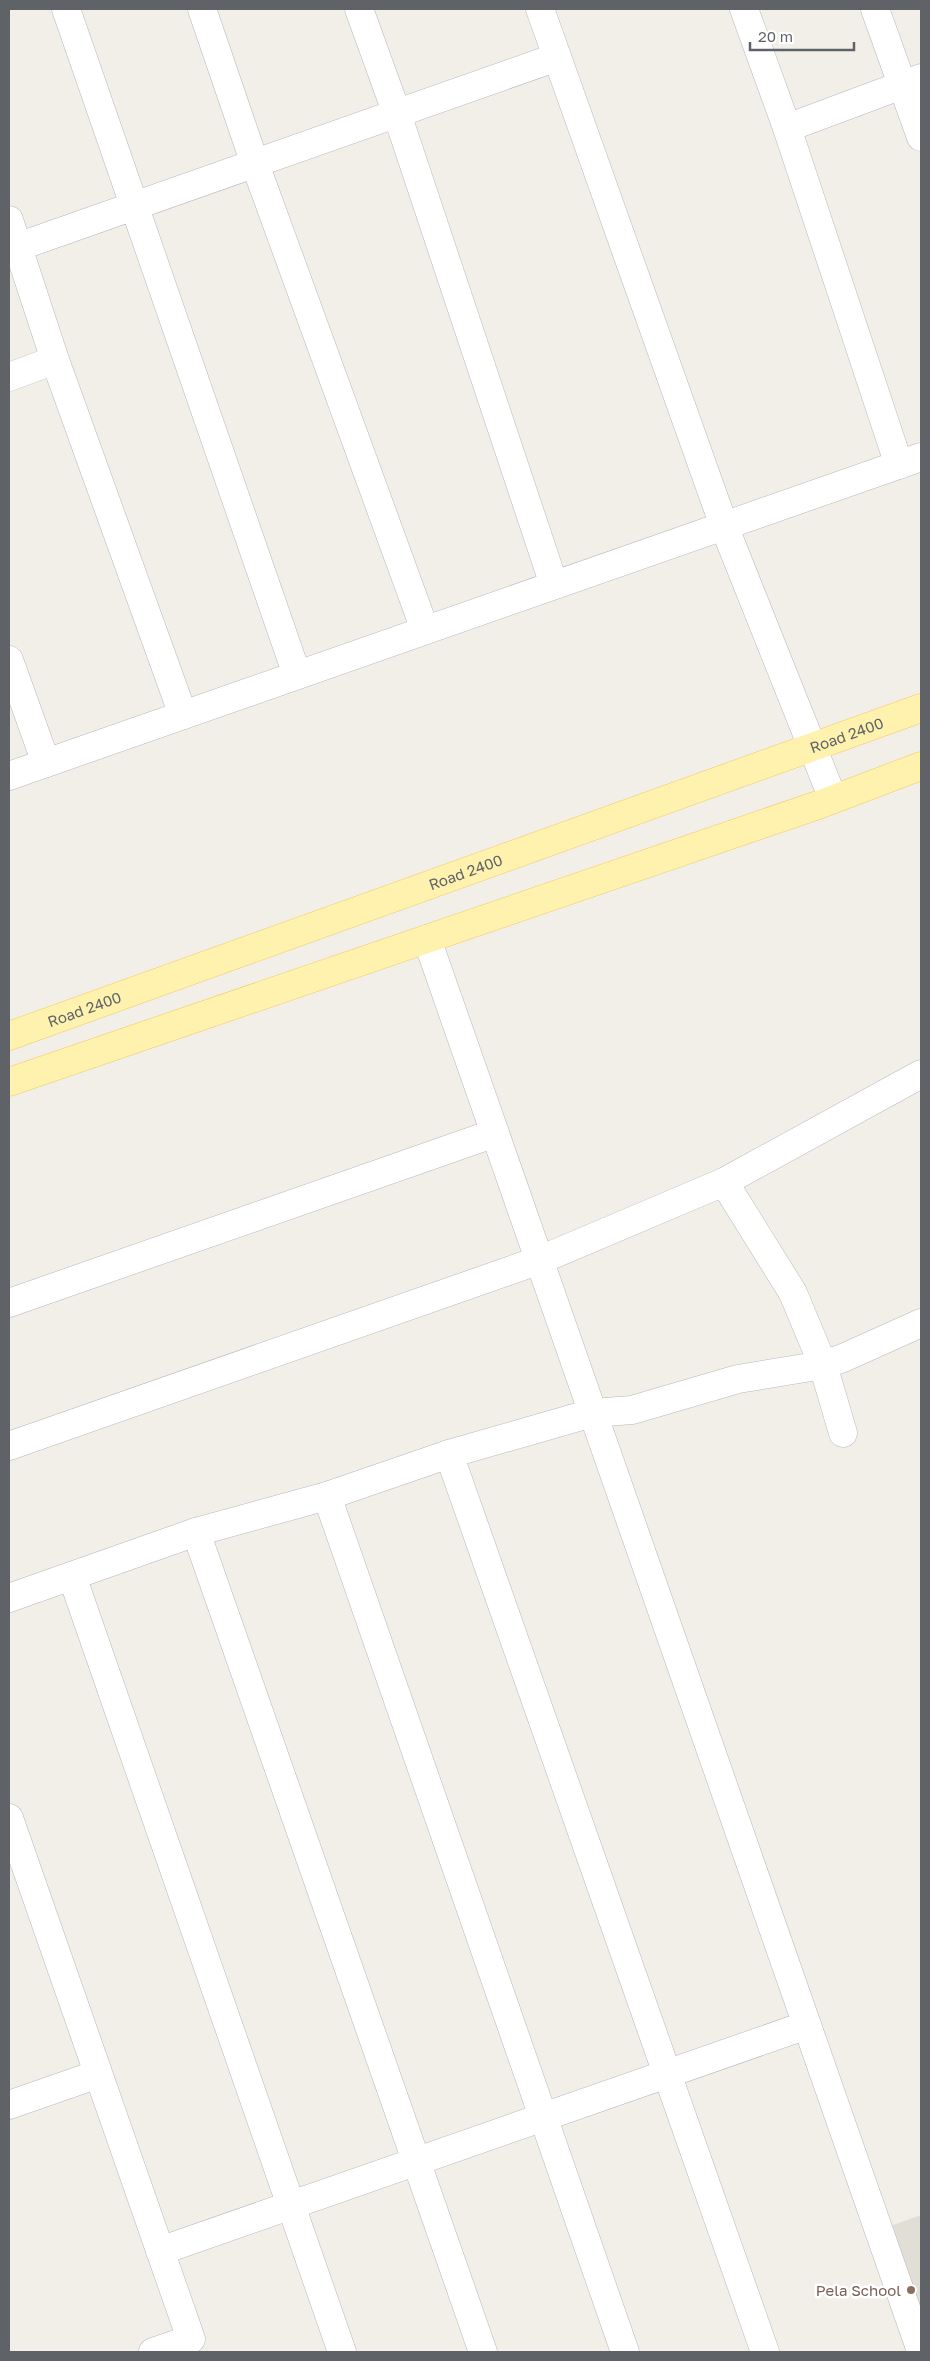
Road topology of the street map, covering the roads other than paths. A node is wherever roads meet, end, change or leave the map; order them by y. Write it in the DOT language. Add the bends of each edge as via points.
graph roads {
  1 [pos="66,9"];
  2 [pos="202,9"];
  3 [pos="359,9"];
  4 [pos="540,9"];
  5 [pos="744,9"];
  6 [pos="875,9"];
  7 [pos="557,57"];
  8 [pos="912,81"];
  9 [pos="397,114"];
  10 [pos="787,128"];
  11 [pos="921,137"];
  12 [pos="255,164"];
  13 [pos="136,206"];
  14 [pos="9,220"];
  15 [pos="14,249"];
  16 [pos="55,360"];
  17 [pos="9,377"];
  18 [pos="910,461"];
  19 [pos="724,526"];
  20 [pos="554,585"];
  21 [pos="425,630"];
  22 [pos="9,660"];
  23 [pos="297,675"];
  24 [pos="921,708"];
  25 [pos="183,715"];
  26 [pos="812,746"];
  27 [pos="46,763"];
  28 [pos="921,766"];
  29 [pos="9,776"];
  30 [pos="833,799"];
  31 [pos="427,939"];
  32 [pos="9,1036"];
  33 [pos="921,1074"];
  34 [pos="9,1082"];
  35 [pos="495,1133"];
  36 [pos="724,1182"];
  37 [pos="540,1260"];
  38 [pos="9,1303"];
  39 [pos="921,1323"];
  40 [pos="822,1365"];
  41 [pos="592,1413"];
  42 [pos="843,1433"];
  43 [pos="9,1446"];
  44 [pos="449,1454"];
  45 [pos="327,1496"];
  46 [pos="196,1532"];
  47 [pos="72,1576"];
  48 [pos="9,1598"];
  49 [pos="9,1818"];
  50 [pos="808,2025"];
  51 [pos="98,2074"];
  52 [pos="666,2074"];
  53 [pos="9,2105"];
  54 [pos="542,2118"];
  55 [pos="416,2162"];
  56 [pos="292,2206"];
  57 [pos="160,2251"];
  58 [pos="193,2346"];
  59 [pos="921,2351"];
  60 [pos="152,2352"];
  61 [pos="342,2352"];
  62 [pos="483,2352"];
  63 [pos="624,2352"];
  64 [pos="765,2352"];
  1 -- 13 [label="street"];
  2 -- 12 [label="street"];
  3 -- 9 [label="street"];
  4 -- 7 [label="street"];
  5 -- 10 [label="street"];
  6 -- 8 [label="street"];
  7 -- 9 [label="street"];
  7 -- 19 [label="street"];
  8 -- 10 [label="street"];
  8 -- 11 [label="street"];
  9 -- 12 [label="street"];
  9 -- 20 [label="street"];
  10 -- 18 [label="street"];
  12 -- 13 [label="street"];
  12 -- 21 [label="street"];
  13 -- 15 [label="street"];
  13 -- 23 [label="street"];
  14 -- 15 [label="street"];
  15 -- 16 [label="street"];
  16 -- 17 [label="street"];
  16 -- 25 [label="street"];
  18 -- 19 [label="street"];
  19 -- 20 [label="street"];
  19 -- 26 [label="street"];
  20 -- 21 [label="street"];
  21 -- 23 [label="street"];
  22 -- 27 [label="street"];
  23 -- 25 [label="street"];
  24 -- 26 [label="main road, Road 2400"];
  25 -- 27 [label="street"];
  26 -- 30 [label="street"];
  26 -- 32 [label="main road, Road 2400"];
  27 -- 29 [label="street"];
  28 -- 30 [label="main road"];
  30 -- 31 [label="main road"];
  31 -- 34 [label="main road"];
  31 -- 35 [label="street"];
  33 -- 36 [label="street"];
  35 -- 37 [label="street"];
  35 -- 38 [label="street"];
  36 -- 37 [label="street"];
  36 -- 40 [label="street" via="793,1293"];
  37 -- 41 [label="street"];
  37 -- 43 [label="street"];
  39 -- 40 [label="street"];
  40 -- 41 [label="street" via="738,1379 632,1410"];
  40 -- 42 [label="street"];
  41 -- 44 [label="street"];
  41 -- 50 [label="street"];
  44 -- 45 [label="street"];
  44 -- 52 [label="street"];
  45 -- 46 [label="street"];
  45 -- 54 [label="street"];
  46 -- 47 [label="street"];
  46 -- 55 [label="street"];
  47 -- 48 [label="street"];
  47 -- 56 [label="street"];
  49 -- 51 [label="street"];
  50 -- 52 [label="street"];
  50 -- 59 [label="street"];
  51 -- 53 [label="street"];
  51 -- 57 [label="street"];
  52 -- 54 [label="street"];
  52 -- 64 [label="street"];
  54 -- 55 [label="street"];
  54 -- 63 [label="street"];
  55 -- 56 [label="street"];
  55 -- 62 [label="street"];
  56 -- 57 [label="street"];
  56 -- 61 [label="street"];
  57 -- 58 [label="street"];
  58 -- 60 [label="street"];
}
